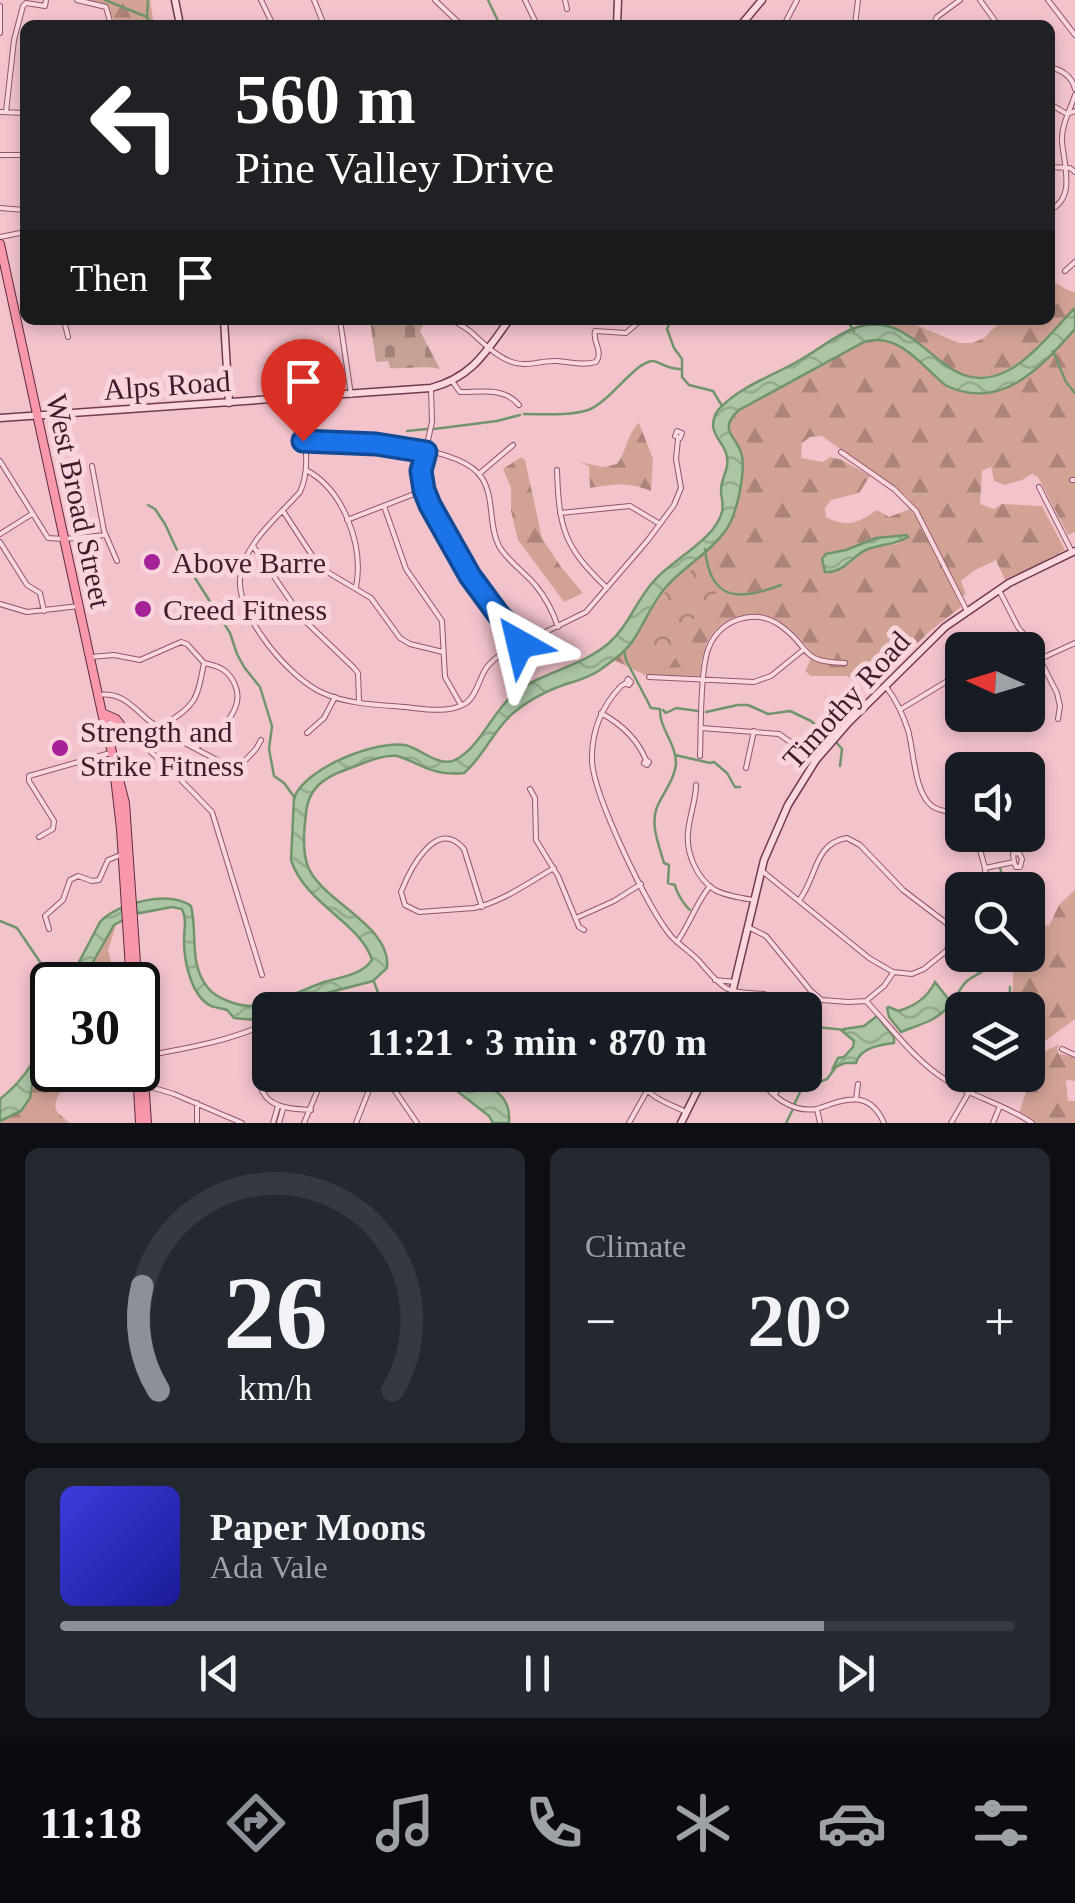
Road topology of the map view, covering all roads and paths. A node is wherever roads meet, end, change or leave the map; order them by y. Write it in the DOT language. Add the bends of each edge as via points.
graph roads {
  1 [pos="77,0"];
  2 [pos="435,0"];
  3 [pos="566,0"];
  4 [pos="749,0"];
  5 [pos="960,0"];
  6 [pos="1048,0"];
  7 [pos="46,3"];
  8 [pos="759,3"];
  9 [pos="0,6"];
  10 [pos="567,9"];
  11 [pos="111,20"];
  12 [pos="457,20"];
  13 [pos="935,20"];
  14 [pos="0,33"];
  15 [pos="1075,35"];
  16 [pos="15,40"];
  17 [pos="1055,68"];
  18 [pos="1075,92"];
  19 [pos="1055,107"];
  20 [pos="1075,111"];
  21 [pos="3,112"];
  22 [pos="1067,114"];
  23 [pos="1072,170"];
  24 [pos="1055,208"];
  25 [pos="0,240"];
  26 [pos="1075,262"];
  27 [pos="1065,271"];
  28 [pos="65,325"];
  29 [pos="224,325"];
  30 [pos="341,325"];
  31 [pos="458,325"];
  32 [pos="471,325"];
  33 [pos="505,325"];
  34 [pos="635,325"];
  35 [pos="468,329"];
  36 [pos="68,337"];
  37 [pos="489,348"];
  38 [pos="452,381"];
  39 [pos="431,388"];
  40 [pos="350,395"];
  41 [pos="299,398"];
  42 [pos="229,403"];
  43 [pos="519,405"];
  44 [pos="38,416"];
  45 [pos="0,418"];
  46 [pos="678,439"];
  47 [pos="303,441"];
  48 [pos="513,444"];
  49 [pos="426,452"];
  50 [pos="841,452"];
  51 [pos="0,461"];
  52 [pos="92,466"];
  53 [pos="306,470"];
  54 [pos="556,470"];
  55 [pos="479,474"];
  56 [pos="1039,487"];
  57 [pos="424,490"];
  58 [pos="384,506"];
  59 [pos="283,511"];
  60 [pos="559,513"];
  61 [pos="32,514"];
  62 [pos="347,520"];
  63 [pos="660,524"];
  64 [pos="0,534"];
  65 [pos="106,535"];
  66 [pos="64,538"];
  67 [pos="0,542"];
  68 [pos="253,546"];
  69 [pos="1073,551"];
  70 [pos="118,561"];
  71 [pos="356,587"];
  72 [pos="607,588"];
  73 [pos="999,589"];
  74 [pos="0,604"];
  75 [pos="79,606"];
  76 [pos="44,611"];
  77 [pos="967,611"];
  78 [pos="558,627"];
  79 [pos="1022,632"];
  80 [pos="1075,643"];
  81 [pos="520,644"];
  82 [pos="803,650"];
  83 [pos="443,652"];
  84 [pos="90,657"];
  85 [pos="1045,657"];
  86 [pos="204,663"];
  87 [pos="844,663"];
  88 [pos="1045,669"];
  89 [pos="649,677"];
  90 [pos="704,680"];
  91 [pos="945,682"];
  92 [pos="626,684"];
  93 [pos="885,686"];
  94 [pos="98,695"];
  95 [pos="335,697"];
  96 [pos="359,701"];
  97 [pos="461,705"];
  98 [pos="900,710"];
  99 [pos="601,713"];
  100 [pos="103,718"];
  101 [pos="1058,719"];
  102 [pos="120,724"];
  103 [pos="160,728"];
  104 [pos="701,728"];
  105 [pos="754,731"];
  106 [pos="307,732"];
  107 [pos="179,740"];
  108 [pos="261,740"];
  109 [pos="138,741"];
  110 [pos="195,748"];
  111 [pos="111,753"];
  112 [pos="700,756"];
  113 [pos="646,760"];
  114 [pos="816,760"];
  115 [pos="746,768"];
  116 [pos="696,784"];
  117 [pos="530,788"];
  118 [pos="945,811"];
  119 [pos="124,828"];
  120 [pos="39,837"];
  121 [pos="981,852"];
  122 [pos="123,854"];
  123 [pos="1014,862"];
  124 [pos="554,868"];
  125 [pos="985,868"];
  126 [pos="762,870"];
  127 [pos="985,872"];
  128 [pos="641,884"];
  129 [pos="710,886"];
  130 [pos="129,898"];
  131 [pos="800,899"];
  132 [pos="754,900"];
  133 [pos="482,906"];
  134 [pos="576,918"];
  135 [pos="945,919"];
  136 [pos="748,927"];
  137 [pos="49,930"];
  138 [pos="131,930"];
  139 [pos="584,930"];
  140 [pos="677,942"];
  141 [pos="945,952"];
  142 [pos="131,962"];
  143 [pos="134,962"];
  144 [pos="893,972"];
  145 [pos="262,975"];
  146 [pos="716,980"];
  147 [pos="735,982"];
  148 [pos="733,992"];
  149 [pos="866,1001"];
  150 [pos="252,1031"];
  151 [pos="1062,1049"];
  152 [pos="160,1052"];
  153 [pos="1075,1056"];
  154 [pos="945,1079"];
  155 [pos="858,1084"];
  156 [pos="160,1090"];
  157 [pos="142,1092"];
  158 [pos="143,1092"];
  159 [pos="148,1092"];
  160 [pos="263,1092"];
  161 [pos="318,1092"];
  162 [pos="369,1092"];
  163 [pos="396,1092"];
  164 [pos="645,1092"];
  165 [pos="648,1092"];
  166 [pos="696,1092"];
  167 [pos="771,1092"];
  168 [pos="777,1092"];
  169 [pos="971,1092"];
  170 [pos="774,1096"];
  171 [pos="856,1099"];
  172 [pos="145,1100"];
  173 [pos="196,1103"];
  174 [pos="1000,1106"];
  175 [pos="279,1109"];
  176 [pos="311,1110"];
  177 [pos="817,1110"];
  178 [pos="686,1112"];
  179 [pos="144,1123"];
  180 [pos="196,1123"];
  181 [pos="242,1123"];
  182 [pos="276,1123"];
  183 [pos="304,1123"];
  184 [pos="356,1123"];
  185 [pos="417,1123"];
  186 [pos="629,1123"];
  187 [pos="680,1123"];
  188 [pos="820,1123"];
  189 [pos="884,1123"];
  190 [pos="951,1123"];
  191 [pos="992,1123"];
  192 [pos="1032,1123"];
  1 -- 11 [label="street" via="104,6"];
  2 -- 12 [label="street"];
  3 -- 10 [label="street"];
  4 -- 8 [label="street"];
  5 -- 13 [label="street"];
  6 -- 15 [label="street"];
  7 -- 16 [label="street" via="24,4"];
  9 -- 14 [label="street"];
  14 -- 16 [label="street"];
  16 -- 21 [label="street"];
  17 -- 18 [label="street"];
  18 -- 22 [label="street"];
  19 -- 22 [label="street"];
  20 -- 22 [label="street"];
  22 -- 23 [label="street" via="1062,138"];
  23 -- 24 [label="street" via="1070,198"];
  25 -- 44 [label="main road, West Broad Street"];
  26 -- 27 [label="street"];
  28 -- 36 [label="street"];
  29 -- 42 [label="main road"];
  30 -- 40 [label="street"];
  31 -- 35 [label="street"];
  32 -- 35 [label="street"];
  33 -- 37 [label="main road"];
  34 -- 37 [label="street" via="626,333 595,331 599,355 590,364 521,364"];
  35 -- 37 [label="street"];
  37 -- 38 [label="main road"];
  38 -- 39 [label="main road, Alps Road"];
  38 -- 43 [label="street" via="460,392 498,392"];
  39 -- 40 [label="main road, Alps Road"];
  39 -- 49 [label="street"];
  40 -- 41 [label="main road, Alps Road"];
  41 -- 42 [label="main road, Alps Road"];
  41 -- 47 [label="street"];
  42 -- 44 [label="main road, Alps Road"];
  44 -- 45 [label="main road, Alps Road"];
  44 -- 66 [label="main road, West Broad Street"];
  46 -- 63 [label="street" via="681,488"];
  47 -- 49 [label="street"];
  47 -- 53 [label="street"];
  48 -- 55 [label="street"];
  49 -- 55 [label="street" via="465,462"];
  49 -- 57 [label="street"];
  50 -- 77 [label="street" via="916,511"];
  51 -- 61 [label="street"];
  52 -- 65 [label="street"];
  53 -- 59 [label="street" via="302,488"];
  53 -- 62 [label="street" via="332,490"];
  54 -- 60 [label="street"];
  55 -- 78 [label="street" via="500,547 541,593"];
  56 -- 69 [label="street"];
  57 -- 58 [label="street"];
  57 -- 81 [label="street" via="470,576"];
  58 -- 62 [label="street"];
  58 -- 83 [label="street" via="406,569 442,621"];
  59 -- 68 [label="street"];
  59 -- 71 [label="street" via="315,560"];
  60 -- 63 [label="street" via="625,506"];
  60 -- 72 [label="street" via="576,556"];
  61 -- 64 [label="street"];
  61 -- 66 [label="street" via="48,538"];
  62 -- 71 [label="street"];
  63 -- 72 [label="street"];
  65 -- 66 [label="street"];
  65 -- 70 [label="street"];
  66 -- 75 [label="main road, West Broad Street"];
  67 -- 76 [label="street" via="40,594"];
  68 -- 95 [label="street" via="240,582 248,612 292,670"];
  68 -- 96 [label="street" via="303,618 358,673"];
  69 -- 73 [label="main road, Timothy Road"];
  71 -- 83 [label="street" via="404,641"];
  72 -- 78 [label="street" via="586,612"];
  73 -- 77 [label="main road, Timothy Road"];
  73 -- 79 [label="street"];
  74 -- 76 [label="street"];
  75 -- 76 [label="street"];
  75 -- 84 [label="main road, West Broad Street"];
  77 -- 93 [label="main road, Timothy Road"];
  78 -- 81 [label="street"];
  80 -- 85 [label="street"];
  81 -- 97 [label="street" via="491,662"];
  82 -- 87 [label="street" via="820,662"];
  82 -- 90 [label="street" via="762,680"];
  82 -- 90 [label="street" via="773,621 738,619 710,644"];
  83 -- 97 [label="street" via="444,677"];
  84 -- 86 [label="street" via="140,660 181,642"];
  84 -- 94 [label="main road, West Broad Street"];
  86 -- 103 [label="street" via="194,702"];
  86 -- 110 [label="street" via="226,672 239,694 220,730"];
  88 -- 101 [label="street" via="1058,696"];
  89 -- 90 [label="street"];
  90 -- 104 [label="street"];
  91 -- 98 [label="street"];
  92 -- 99 [label="street"];
  93 -- 98 [label="street"];
  93 -- 114 [label="main road, Timothy Road"];
  94 -- 100 [label="main road, West Broad Street"];
  94 -- 103 [label="street" via="116,695"];
  95 -- 96 [label="street"];
  95 -- 106 [label="street"];
  96 -- 97 [label="street" via="439,710"];
  98 -- 118 [label="street" via="918,781 935,808"];
  99 -- 113 [label="street" via="622,726"];
  99 -- 128 [label="street" via="594,770"];
  100 -- 102 [label="main road"];
  100 -- 111 [label="main road, West Broad Street"];
  102 -- 109 [label="street"];
  103 -- 107 [label="street"];
  104 -- 105 [label="street"];
  104 -- 112 [label="street"];
  105 -- 114 [label="street" via="783,736"];
  105 -- 115 [label="street"];
  107 -- 109 [label="street"];
  107 -- 110 [label="street"];
  108 -- 110 [label="street" via="236,770"];
  109 -- 145 [label="street" via="212,812"];
  111 -- 119 [label="main road, West Broad Street"];
  111 -- 120 [label="street" via="29,776 54,824"];
  114 -- 126 [label="main road, Timothy Road" via="780,821"];
  116 -- 129 [label="street" via="689,847"];
  117 -- 124 [label="street" via="536,840"];
  119 -- 122 [label="main road, West Broad Street"];
  119 -- 130 [label="main road, West Broad Street"];
  121 -- 125 [label="street"];
  122 -- 130 [label="main road, West Broad Street"];
  122 -- 137 [label="street" via="108,860 99,880 70,880 63,900 45,916"];
  123 -- 125 [label="street"];
  124 -- 133 [label="street"];
  124 -- 134 [label="street"];
  125 -- 127 [label="street"];
  126 -- 131 [label="street"];
  126 -- 132 [label="main road, Timothy Road"];
  128 -- 134 [label="street"];
  128 -- 140 [label="street"];
  129 -- 132 [label="street"];
  129 -- 140 [label="street"];
  130 -- 138 [label="main road, West Broad Street"];
  131 -- 135 [label="street" via="822,851 847,838"];
  131 -- 144 [label="street"];
  132 -- 136 [label="main road, Timothy Road"];
  133 -- 133 [label="street" via="416,912 402,892 431,843 448,838 464,849"];
  134 -- 139 [label="street"];
  136 -- 147 [label="main road, Timothy Road"];
  136 -- 149 [label="street" via="770,939 819,998"];
  138 -- 142 [label="main road"];
  138 -- 143 [label="main road"];
  140 -- 146 [label="street"];
  141 -- 144 [label="street" via="912,974"];
  144 -- 149 [label="street"];
  146 -- 147 [label="street"];
  146 -- 148 [label="street"];
  147 -- 148 [label="main road, Timothy Road"];
  149 -- 154 [label="street"];
  150 -- 152 [label="street"];
  151 -- 153 [label="street"];
  155 -- 171 [label="street"];
  156 -- 173 [label="street"];
  157 -- 179 [label="main road"];
  158 -- 172 [label="main road"];
  159 -- 172 [label="main road"];
  160 -- 175 [label="street"];
  161 -- 176 [label="street"];
  162 -- 184 [label="street"];
  163 -- 185 [label="street"];
  164 -- 186 [label="street"];
  165 -- 178 [label="street"];
  166 -- 178 [label="main road"];
  167 -- 170 [label="street"];
  168 -- 170 [label="street"];
  169 -- 174 [label="street"];
  169 -- 190 [label="street"];
  170 -- 177 [label="street"];
  171 -- 177 [label="street"];
  171 -- 189 [label="street" via="871,1105"];
  172 -- 179 [label="main road"];
  173 -- 180 [label="street"];
  173 -- 181 [label="street"];
  174 -- 191 [label="street"];
  174 -- 192 [label="street"];
  175 -- 176 [label="street"];
  175 -- 182 [label="street"];
  176 -- 183 [label="street"];
  177 -- 188 [label="street"];
  178 -- 187 [label="main road"];
}
